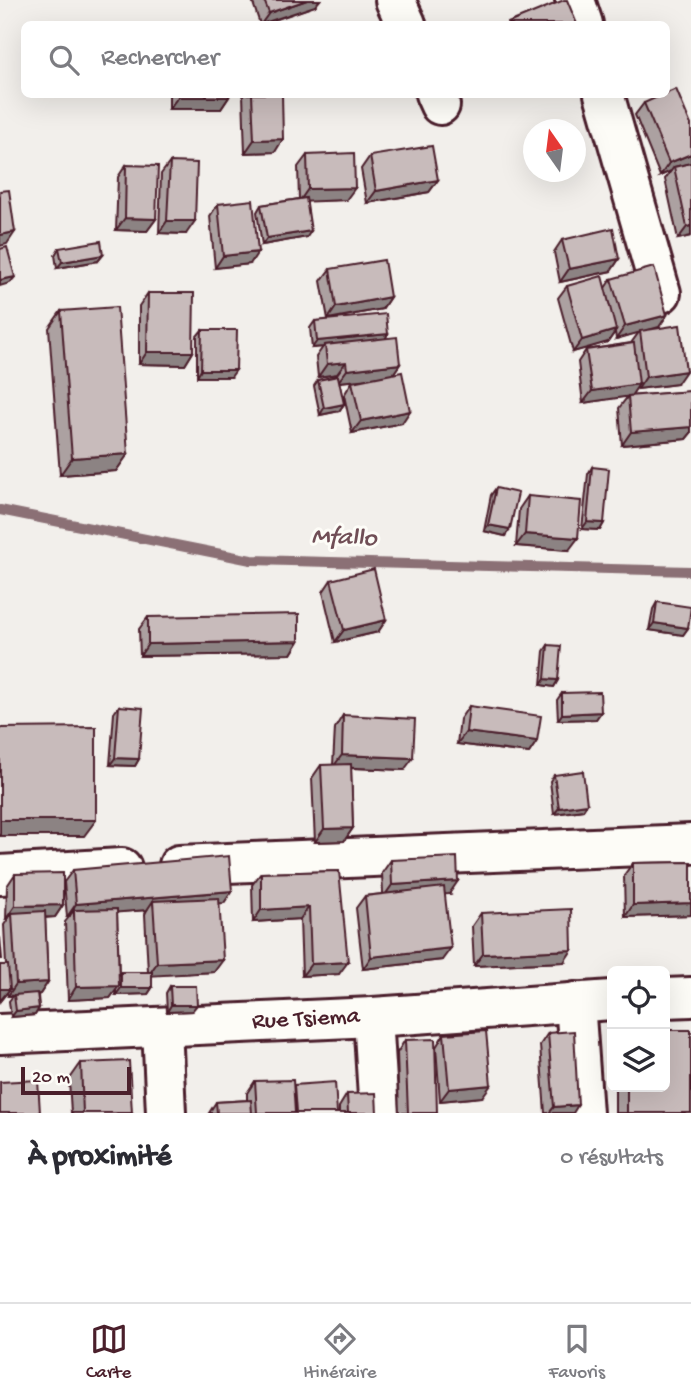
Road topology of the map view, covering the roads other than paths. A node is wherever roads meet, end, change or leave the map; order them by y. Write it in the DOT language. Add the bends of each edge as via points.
graph roads {
  1 [pos="396,0"];
  2 [pos="575,0"];
  3 [pos="405,21"];
  4 [pos="582,21"];
  5 [pos="605,98"];
  6 [pos="661,293"];
  7 [pos="691,844"];
  8 [pos="0,875"];
  9 [pos="691,997"];
  10 [pos="670,998"];
  11 [pos="594,1001"];
  12 [pos="373,1017"];
  13 [pos="162,1027"];
  14 [pos="0,1034"];
  15 [pos="166,1113"];
  16 [pos="379,1113"];
  17 [pos="583,1113"];
  1 -- 3 [label="street"];
  2 -- 4 [label="street"];
  5 -- 6 [label="street"];
  7 -- 8 [label="street"];
  9 -- 10 [label="street"];
  11 -- 12 [label="street, Rue Tsiema"];
  11 -- 17 [label="street"];
  12 -- 13 [label="street, Rue Tsiema"];
  12 -- 16 [label="street"];
  13 -- 14 [label="street, Rue Tsiema"];
  13 -- 15 [label="street"];
}
